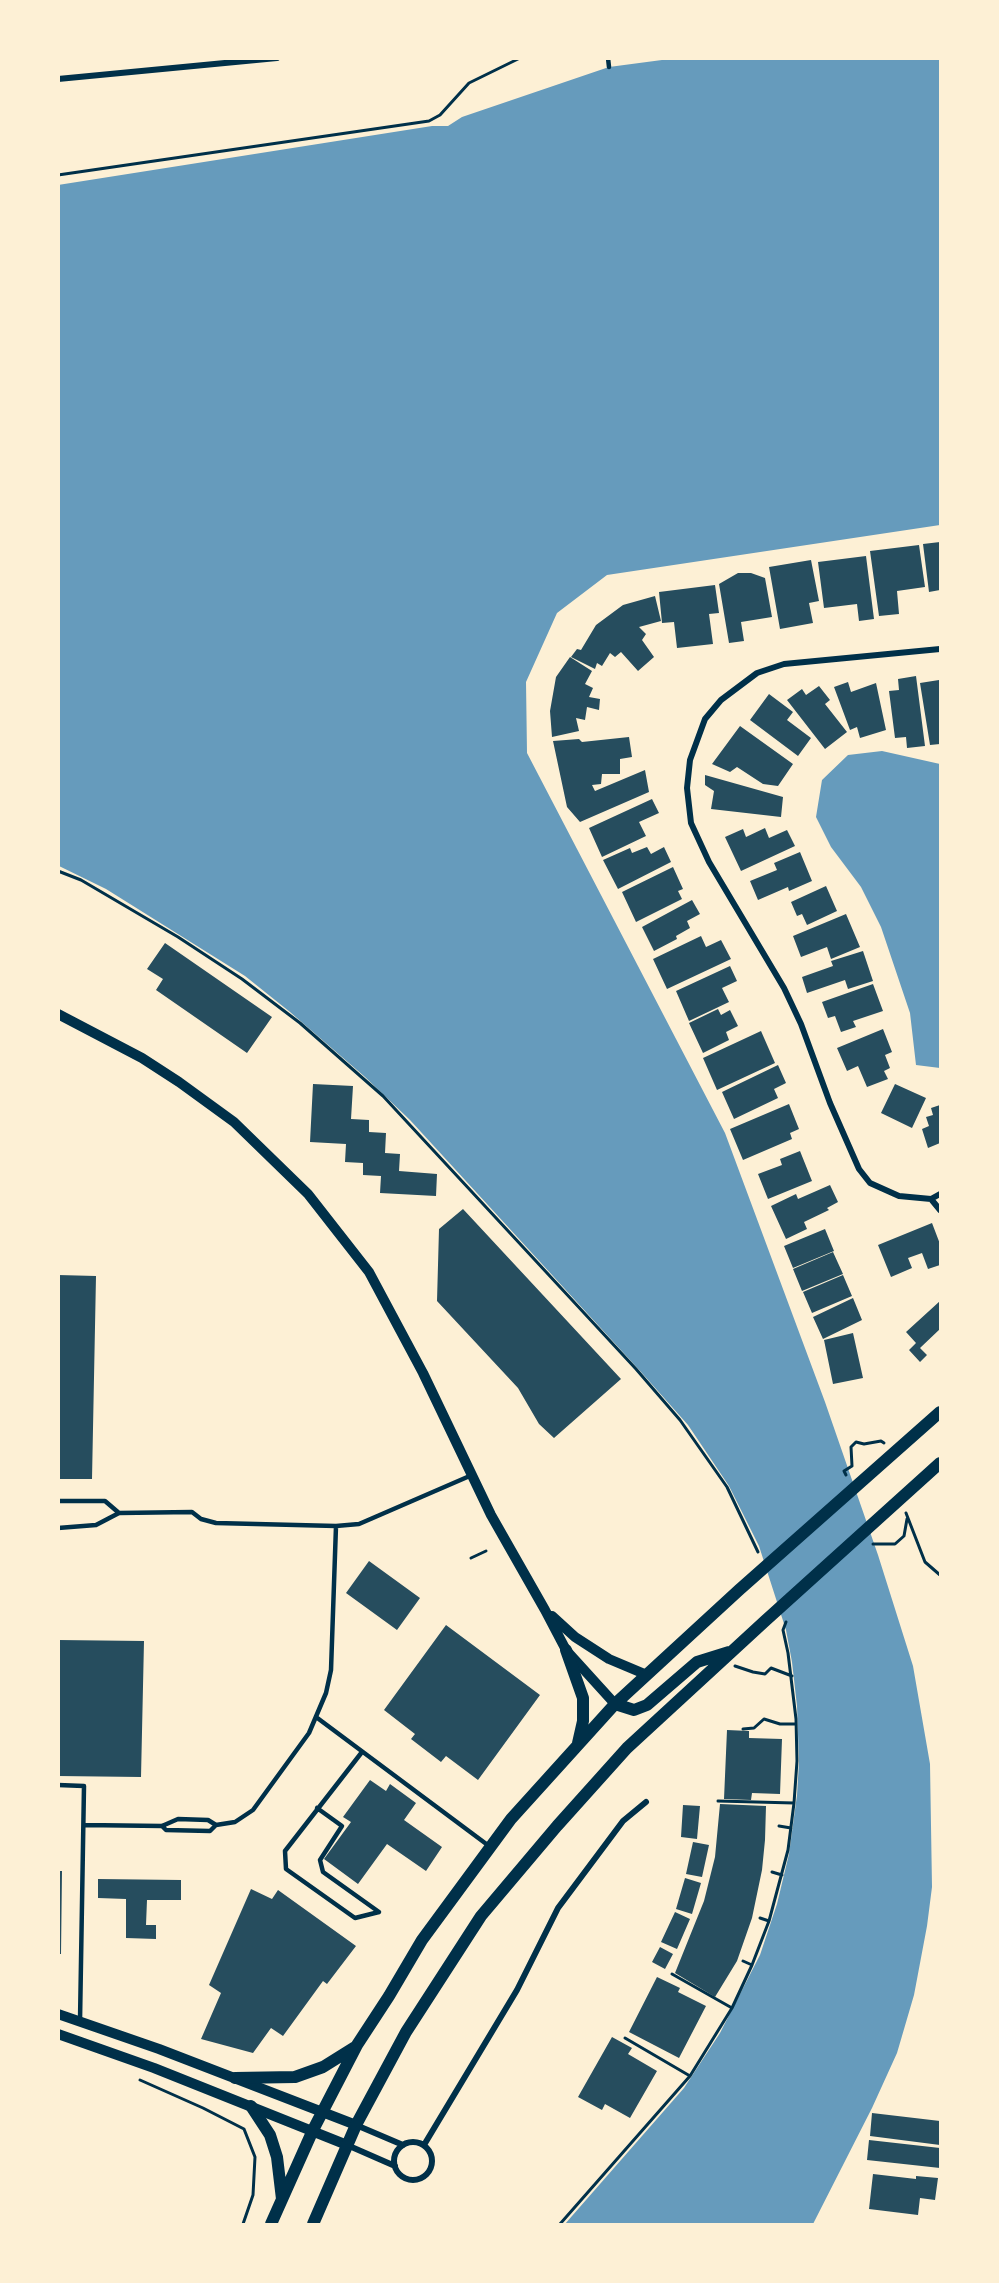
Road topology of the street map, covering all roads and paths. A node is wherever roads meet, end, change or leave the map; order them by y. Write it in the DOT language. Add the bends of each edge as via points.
graph roads {
  1 [pos="277,58"];
  2 [pos="520,58"];
  3 [pos="608,58"];
  4 [pos="609,67"];
  5 [pos="58,79"];
  6 [pos="58,175"];
  7 [pos="940,649"];
  8 [pos="58,871"];
  9 [pos="58,1014"];
  10 [pos="940,1194"];
  11 [pos="931,1199"];
  12 [pos="940,1210"];
  13 [pos="940,1412"];
  14 [pos="886,1444"];
  15 [pos="940,1463"];
  16 [pos="852,1466"];
  17 [pos="472,1475"];
  18 [pos="58,1501"];
  19 [pos="900,1507"];
  20 [pos="119,1513"];
  21 [pos="907,1519"];
  22 [pos="336,1526"];
  23 [pos="58,1528"];
  24 [pos="871,1544"];
  25 [pos="762,1548"];
  26 [pos="486,1551"];
  27 [pos="471,1558"];
  28 [pos="940,1575"];
  29 [pos="545,1610"];
  30 [pos="784,1613"];
  31 [pos="566,1650"];
  32 [pos="734,1650"];
  33 [pos="734,1665"];
  34 [pos="647,1675"];
  35 [pos="792,1676"];
  36 [pos="615,1704"];
  37 [pos="316,1717"];
  38 [pos="796,1724"];
  39 [pos="743,1729"];
  40 [pos="578,1744"];
  41 [pos="362,1752"];
  42 [pos="58,1785"];
  43 [pos="718,1801"];
  44 [pos="646,1802"];
  45 [pos="794,1803"];
  46 [pos="317,1808"];
  47 [pos="84,1825"];
  48 [pos="216,1825"];
  49 [pos="162,1826"];
  50 [pos="780,1826"];
  51 [pos="791,1828"];
  52 [pos="491,1848"];
  53 [pos="772,1872"];
  54 [pos="782,1875"];
  55 [pos="759,1918"];
  56 [pos="769,1921"];
  57 [pos="743,1961"];
  58 [pos="752,1965"];
  59 [pos="672,1974"];
  60 [pos="732,2008"];
  61 [pos="58,2014"];
  62 [pos="80,2021"];
  63 [pos="58,2034"];
  64 [pos="625,2038"];
  65 [pos="357,2045"];
  66 [pos="690,2076"];
  67 [pos="235,2078"];
  68 [pos="140,2080"];
  69 [pos="251,2106"];
  70 [pos="322,2111"];
  71 [pos="356,2125"];
  72 [pos="313,2130"];
  73 [pos="347,2145"];
  74 [pos="403,2145"];
  75 [pos="424,2145"];
  76 [pos="395,2166"];
  77 [pos="282,2200"];
  78 [pos="243,2224"];
  79 [pos="271,2224"];
  80 [pos="313,2224"];
  81 [pos="560,2224"];
  1 -- 5 [label="street"];
  2 -- 6 [label="path" via="469,83 429,122"];
  3 -- 4 [label="lane"];
  7 -- 11 [label="street" via="784,664 757,674 721,700 705,719 690,760 687,788 691,823 709,862 784,988 859,1169 870,1183 885,1191"];
  8 -- 25 [label="path" via="81,880 242,979 300,1023 383,1096 680,1420 727,1487 758,1552"];
  9 -- 17 [label="street" via="179,1082 234,1122 308,1194 369,1272"];
  10 -- 11 [label="street"];
  11 -- 12 [label="street"];
  13 -- 34 [label="main road"];
  14 -- 16 [label="path" via="856,1442 851,1447"];
  15 -- 19 [label="main road"];
  17 -- 22 [label="lane" via="359,1524"];
  17 -- 29 [label="street"];
  18 -- 20 [label="lane" via="105,1501"];
  19 -- 21 [label="path"];
  19 -- 32 [label="main road"];
  20 -- 22 [label="lane" via="192,1512 216,1523"];
  20 -- 23 [label="lane" via="96,1525"];
  21 -- 24 [label="path" via="904,1536 895,1544"];
  21 -- 28 [label="path" via="925,1563"];
  22 -- 37 [label="lane" via="331,1670"];
  26 -- 27 [label="path"];
  29 -- 31 [label="street"];
  29 -- 34 [label="street" via="590,1647"];
  30 -- 35 [label="path" via="787,1624 783,1630"];
  31 -- 36 [label="street"];
  31 -- 40 [label="main road" via="583,1698"];
  32 -- 36 [label="main road" via="697,1662 647,1705 634,1710"];
  32 -- 71 [label="main road" via="627,1748 481,1916 406,2032"];
  33 -- 35 [label="path" via="759,1674 771,1668"];
  34 -- 36 [label="main road"];
  35 -- 38 [label="path"];
  36 -- 40 [label="main road"];
  37 -- 41 [label="lane"];
  37 -- 48 [label="lane" via="309,1733 253,1810 235,1821"];
  38 -- 39 [label="path" via="764,1719 754,1728"];
  38 -- 45 [label="path"];
  40 -- 52 [label="main road"];
  41 -- 46 [label="lane"];
  41 -- 52 [label="lane"];
  42 -- 47 [label="lane" via="84,1786"];
  43 -- 45 [label="path"];
  44 -- 75 [label="street" via="623,1821 558,1908 516,1990"];
  45 -- 51 [label="path"];
  46 -- 46 [label="lane" via="285,1851 286,1869 355,1918 379,1912 323,1872 320,1860 342,1826"];
  47 -- 49 [label="lane"];
  47 -- 62 [label="lane"];
  48 -- 49 [label="lane" via="208,1820 178,1819"];
  48 -- 49 [label="lane" via="210,1831 166,1830"];
  50 -- 51 [label="path"];
  51 -- 54 [label="path"];
  52 -- 65 [label="main road" via="422,1940"];
  53 -- 54 [label="path"];
  54 -- 56 [label="path"];
  55 -- 56 [label="path"];
  56 -- 58 [label="path"];
  57 -- 58 [label="path"];
  58 -- 60 [label="path"];
  59 -- 60 [label="path"];
  60 -- 66 [label="path"];
  61 -- 62 [label="street"];
  62 -- 67 [label="street"];
  63 -- 69 [label="street"];
  64 -- 66 [label="path"];
  65 -- 67 [label="main road" via="323,2067 295,2077"];
  65 -- 70 [label="main road"];
  66 -- 81 [label="path"];
  67 -- 70 [label="street"];
  68 -- 78 [label="path" via="244,2129 255,2157 253,2195"];
  69 -- 72 [label="street"];
  69 -- 77 [label="main road" via="274,2146"];
  70 -- 71 [label="street"];
  70 -- 72 [label="main road"];
  71 -- 73 [label="main road"];
  71 -- 74 [label="street"];
  72 -- 73 [label="street"];
  72 -- 77 [label="main road"];
  73 -- 76 [label="street"];
  73 -- 80 [label="main road"];
  74 -- 75 [label="street"];
  74 -- 76 [label="street" via="395,2156"];
  75 -- 76 [label="street" via="433,2159 432,2168 421,2179 409,2180"];
  77 -- 79 [label="main road"];
}
